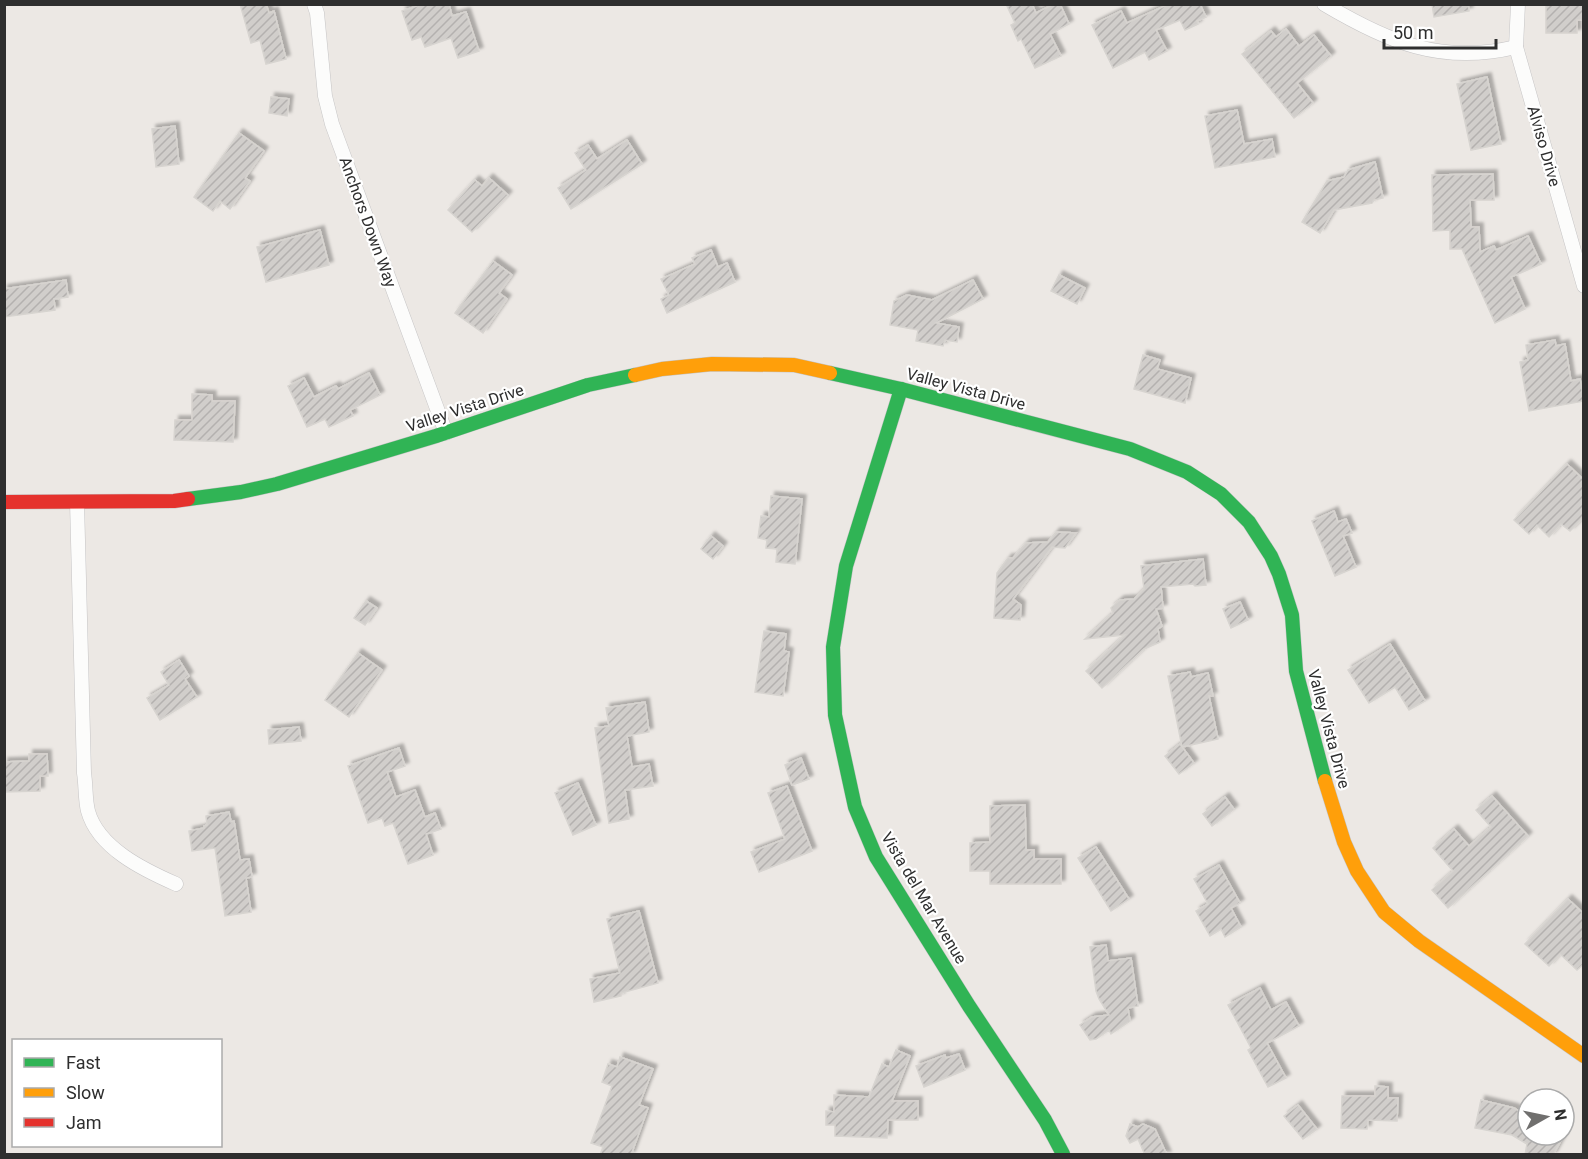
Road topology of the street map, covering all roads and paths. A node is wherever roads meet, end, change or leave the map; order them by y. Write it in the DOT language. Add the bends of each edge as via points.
graph roads {
  1 [pos="314,4"];
  2 [pos="1324,4"];
  3 [pos="1518,4"];
  4 [pos="1516,47"];
  5 [pos="1584,286"];
  6 [pos="901,389"];
  7 [pos="446,433"];
  8 [pos="77,501"];
  9 [pos="4,502"];
  10 [pos="176,884"];
  11 [pos="1584,1056"];
  12 [pos="1063,1155"];
  1 -- 7 [label="street, Anchors Down Way" via="332,124"];
  2 -- 4 [label="street" via="1384,36 1421,49 1453,54"];
  3 -- 4 [label="street, Alviso Drive"];
  4 -- 5 [label="street, Alviso Drive"];
  6 -- 7 [label="street, Valley Vista Drive" via="794,365 688,365 588,385"];
  6 -- 11 [label="street, Valley Vista Drive" via="1130,449 1187,472 1236,507 1261,538 1280,574 1292,615 1296,671 1324,778 1344,842 1369,892 1384,912 1419,941"];
  6 -- 12 [label="street, Vista del Mar Avenue" via="846,566 833,647 835,715 855,807 876,857 1045,1120"];
  7 -- 8 [label="street, Valley Vista Drive" via="241,492 174,501"];
  8 -- 9 [label="street, Valley Vista Drive"];
  8 -- 10 [label="street" via="88,811 110,844 132,861"];
}
